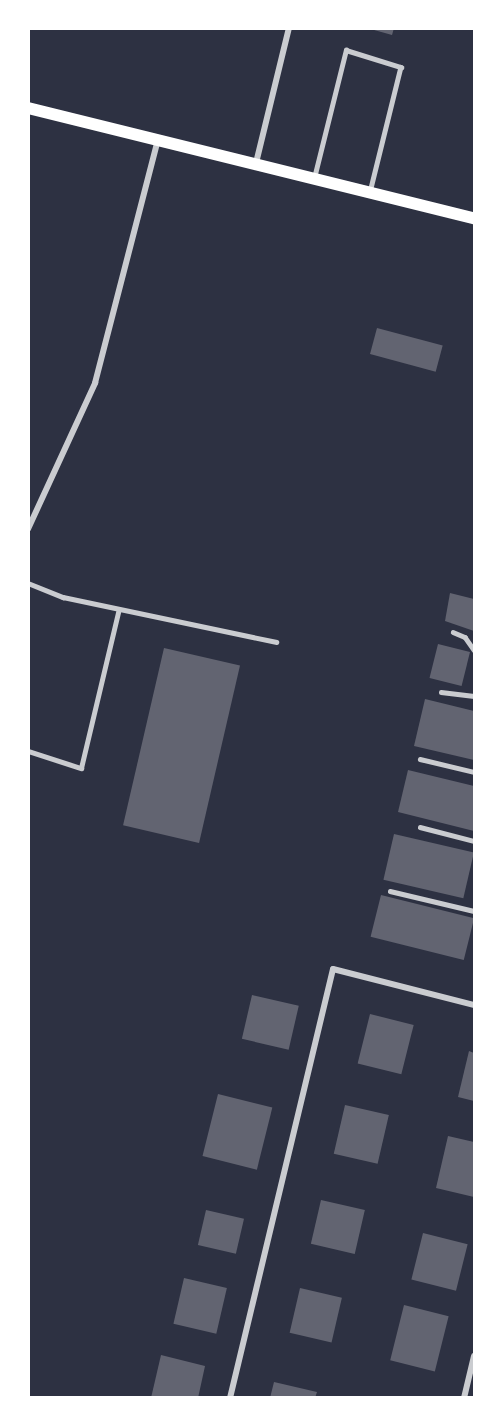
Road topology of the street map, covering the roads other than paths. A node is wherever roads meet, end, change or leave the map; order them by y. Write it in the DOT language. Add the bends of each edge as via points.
graph roads {
  1 [pos="289,28"];
  2 [pos="28,108"];
  3 [pos="158,140"];
  4 [pos="256,163"];
  5 [pos="314,178"];
  6 [pos="370,192"];
  7 [pos="474,218"];
  8 [pos="28,529"];
  9 [pos="28,583"];
  10 [pos="119,609"];
  11 [pos="453,632"];
  12 [pos="276,642"];
  13 [pos="474,650"];
  14 [pos="441,692"];
  15 [pos="474,696"];
  16 [pos="28,751"];
  17 [pos="420,759"];
  18 [pos="474,772"];
  19 [pos="420,828"];
  20 [pos="474,841"];
  21 [pos="390,891"];
  22 [pos="474,911"];
  23 [pos="474,1005"];
  24 [pos="474,1356"];
  25 [pos="230,1398"];
  26 [pos="464,1398"];
  1 -- 4 [label="street"];
  2 -- 3 [label="main road"];
  3 -- 4 [label="main road"];
  3 -- 8 [label="street" via="95,383"];
  4 -- 5 [label="main road"];
  5 -- 6 [label="main road"];
  5 -- 6 [label="lane" via="346,50 401,67"];
  6 -- 7 [label="main road"];
  9 -- 10 [label="lane"];
  10 -- 12 [label="lane"];
  10 -- 16 [label="lane" via="81,768"];
  11 -- 13 [label="lane" via="465,637"];
  14 -- 15 [label="lane"];
  17 -- 18 [label="lane"];
  19 -- 20 [label="lane"];
  21 -- 22 [label="lane"];
  23 -- 25 [label="street" via="333,969"];
  24 -- 26 [label="street"];
}
